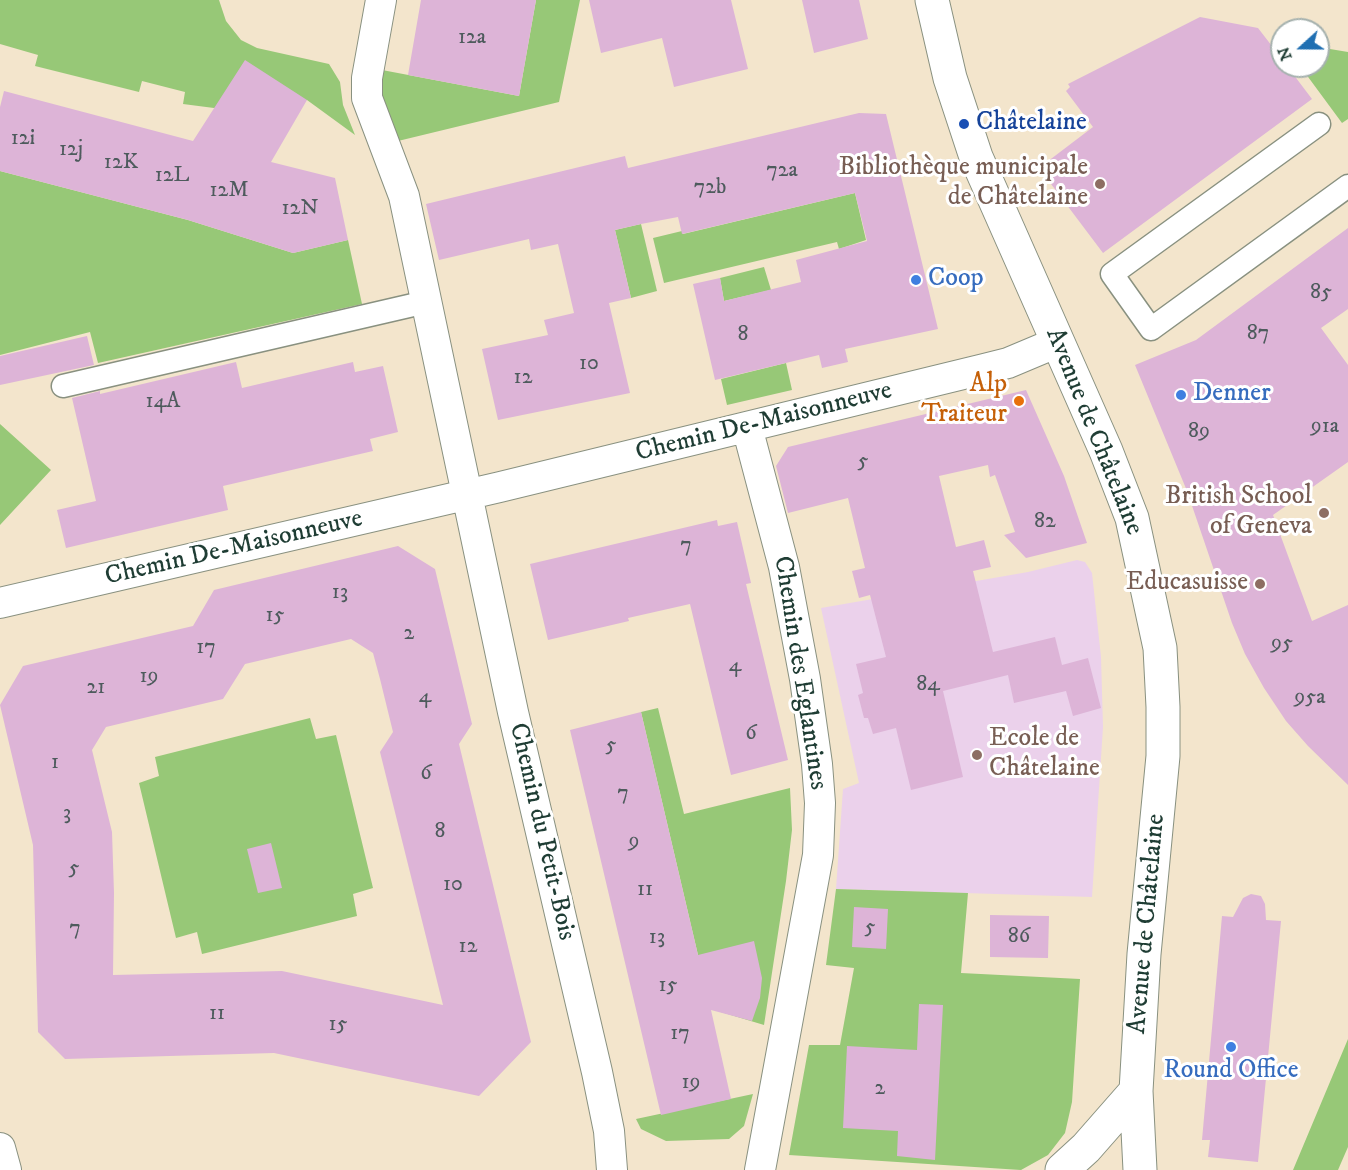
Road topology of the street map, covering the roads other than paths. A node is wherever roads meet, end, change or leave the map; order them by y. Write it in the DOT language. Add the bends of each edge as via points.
graph roads {
  1 [pos="381,0"];
  2 [pos="932,0"];
  3 [pos="1318,124"];
  4 [pos="1348,186"];
  5 [pos="426,302"];
  6 [pos="1058,342"];
  7 [pos="63,386"];
  8 [pos="747,427"];
  9 [pos="468,494"];
  10 [pos="0,603"];
  11 [pos="1136,1091"];
  12 [pos="0,1148"];
  13 [pos="6,1170"];
  14 [pos="612,1170"];
  15 [pos="760,1170"];
  16 [pos="1062,1170"];
  17 [pos="1140,1170"];
  1 -- 5 [label="street" via="367,98 404,196"];
  2 -- 6 [label="main road, Avenue de Châtelaine" via="950,78 976,157"];
  3 -- 4 [label="street" via="1112,274 1150,329"];
  5 -- 7 [label="street"];
  5 -- 9 [label="street"];
  6 -- 8 [label="street, Chemin De-Maisonneuve" via="1008,363"];
  6 -- 11 [label="main road, Avenue de Châtelaine" via="1132,518 1160,648 1163,756 1144,954"];
  8 -- 9 [label="street, Chemin De-Maisonneuve"];
  8 -- 15 [label="street, Chemin des Eglantines" via="784,567 805,679 820,803 818,855"];
  9 -- 10 [label="street, Chemin De-Maisonneuve"];
  9 -- 14 [label="street, Chemin du Petit-Bois" via="513,712 601,1092"];
  11 -- 16 [label="main road"];
  11 -- 17 [label="main road, Avenue de Châtelaine"];
  12 -- 13 [label="street"];
}
